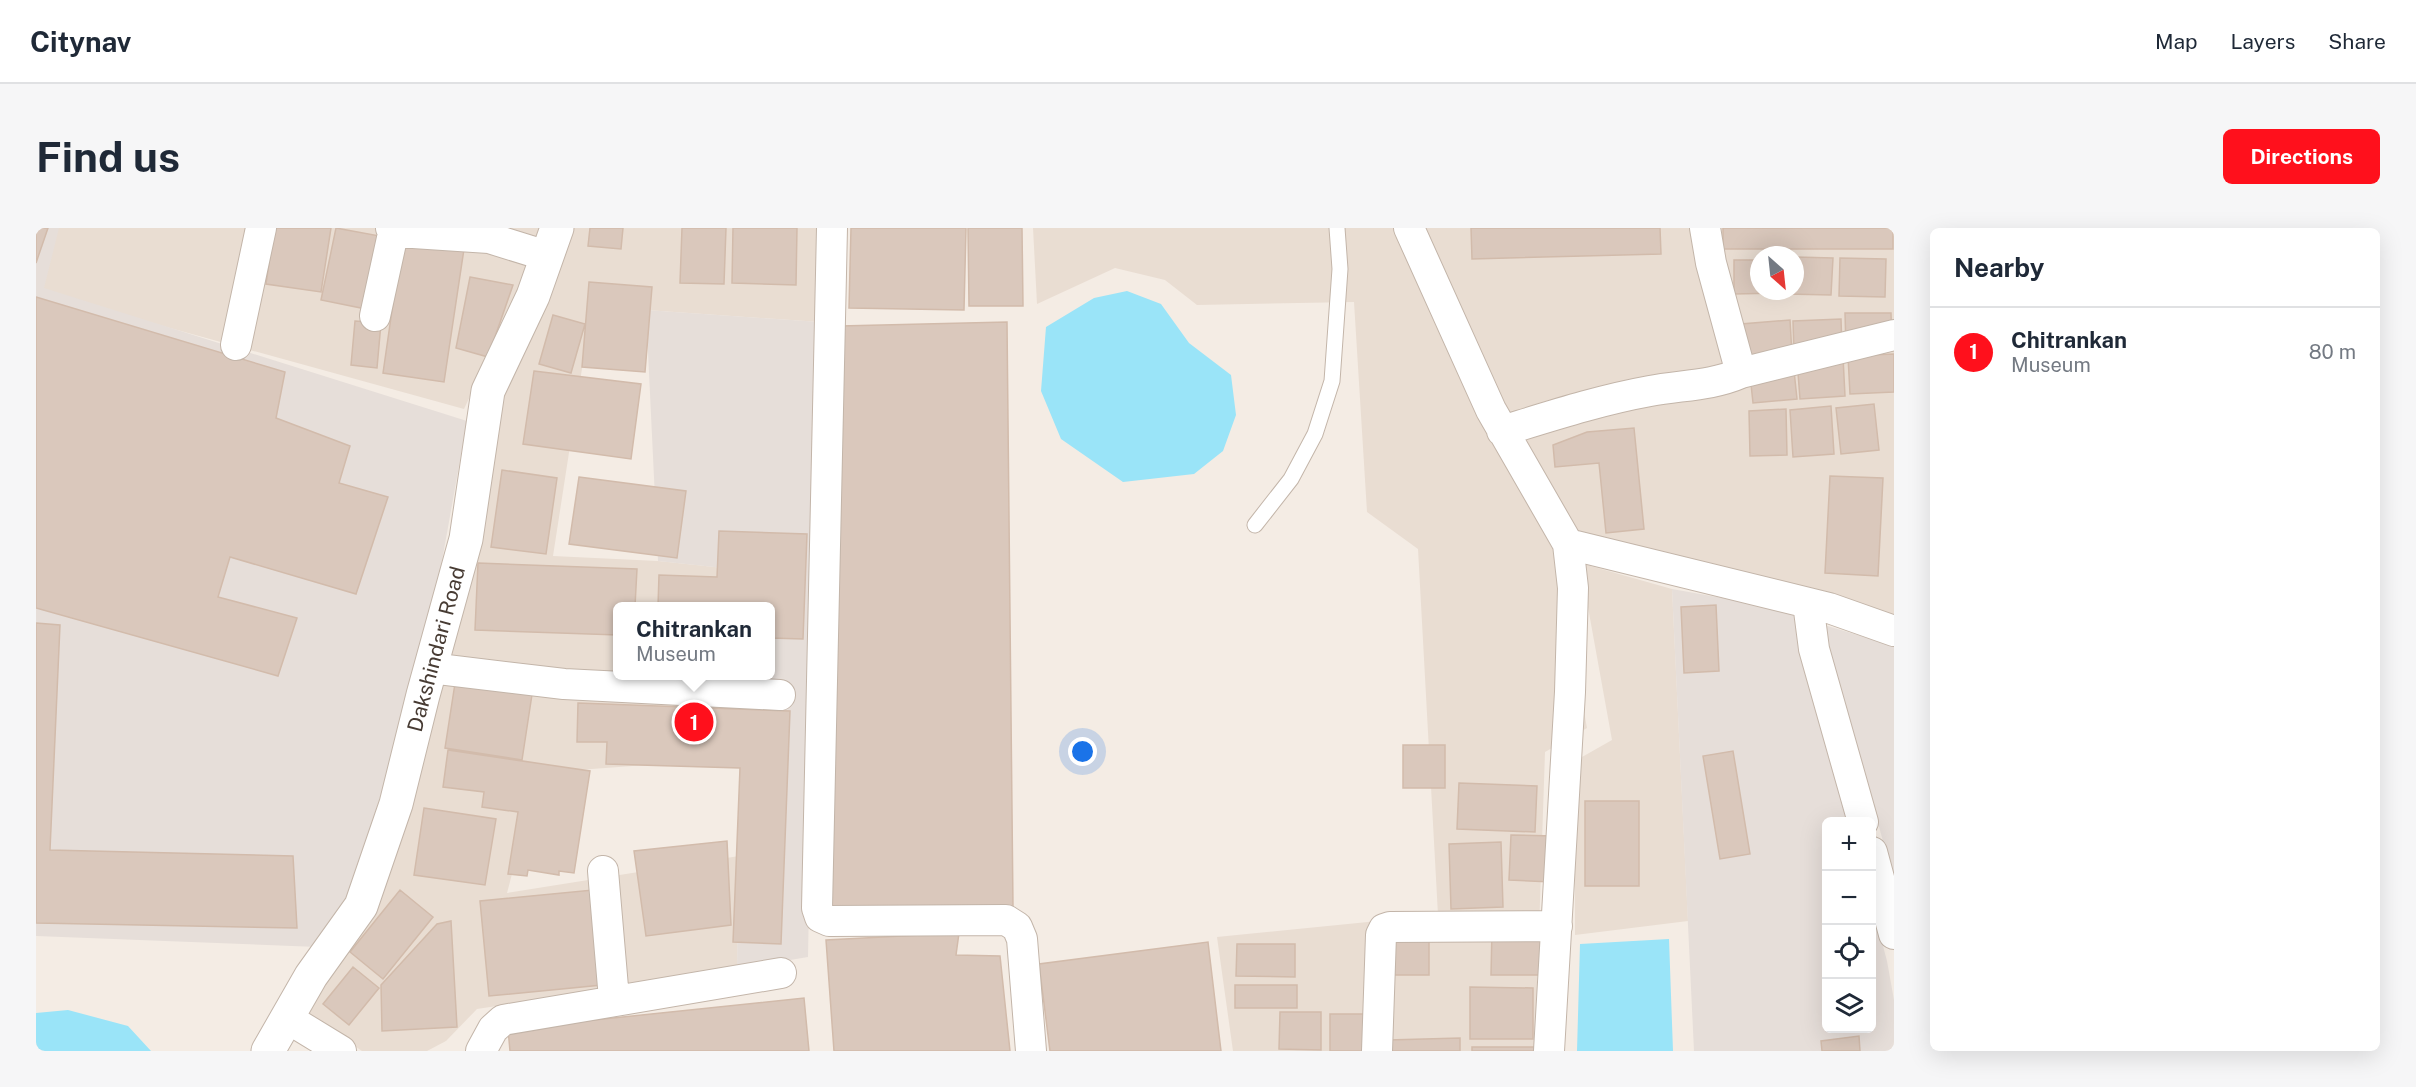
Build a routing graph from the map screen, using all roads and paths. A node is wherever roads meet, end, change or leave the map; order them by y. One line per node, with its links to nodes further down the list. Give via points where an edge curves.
1 (261, 228): 10 (street)
2 (393, 228): 7 (street, via 398,232); 8 (street)
3 (832, 228): 30 (street, via 817,908 820,917 829,921 1006,920 1017,927 1022,939)
4 (1337, 228): 13 (lane, via 1340,269 1332,381 1315,434 1291,479)
5 (1408, 228): 12 (street)
6 (1705, 228): 11 (street, via 1710,263)
7 (552, 242): 17 (street, Dakshindari Road, via 533,296 488,392 466,539)
8 (375, 316)
9 (1894, 335): 11 (street)
10 (236, 345)
11 (1741, 373): 12 (street, via 1707,384 1652,390 1578,407)
12 (1502, 431): 14 (street)
13 (1255, 525)
14 (1568, 544): 15 (street); 22 (street, via 1573,588)
15 (1808, 603): 16 (street); 19 (street, via 1814,649)
16 (1894, 631)
17 (430, 668): 18 (street, via 564,684); 26 (street, Dakshindari Road, via 396,804 361,906 311,976)
18 (780, 694)
19 (1862, 817)
20 (1876, 867): 23 (street)
21 (603, 871): 25 (street)
22 (1557, 926): 31 (street, via 1384,929); 32 (street)
23 (1894, 934)
24 (781, 973): 25 (street)
25 (614, 999): 29 (street, via 502,1020)
26 (287, 1018): 27 (street, Dakshindari Road); 28 (street)
27 (268, 1051)
28 (341, 1051)
29 (481, 1051)
30 (1031, 1051)
31 (1377, 1051)
32 (1550, 1051)

